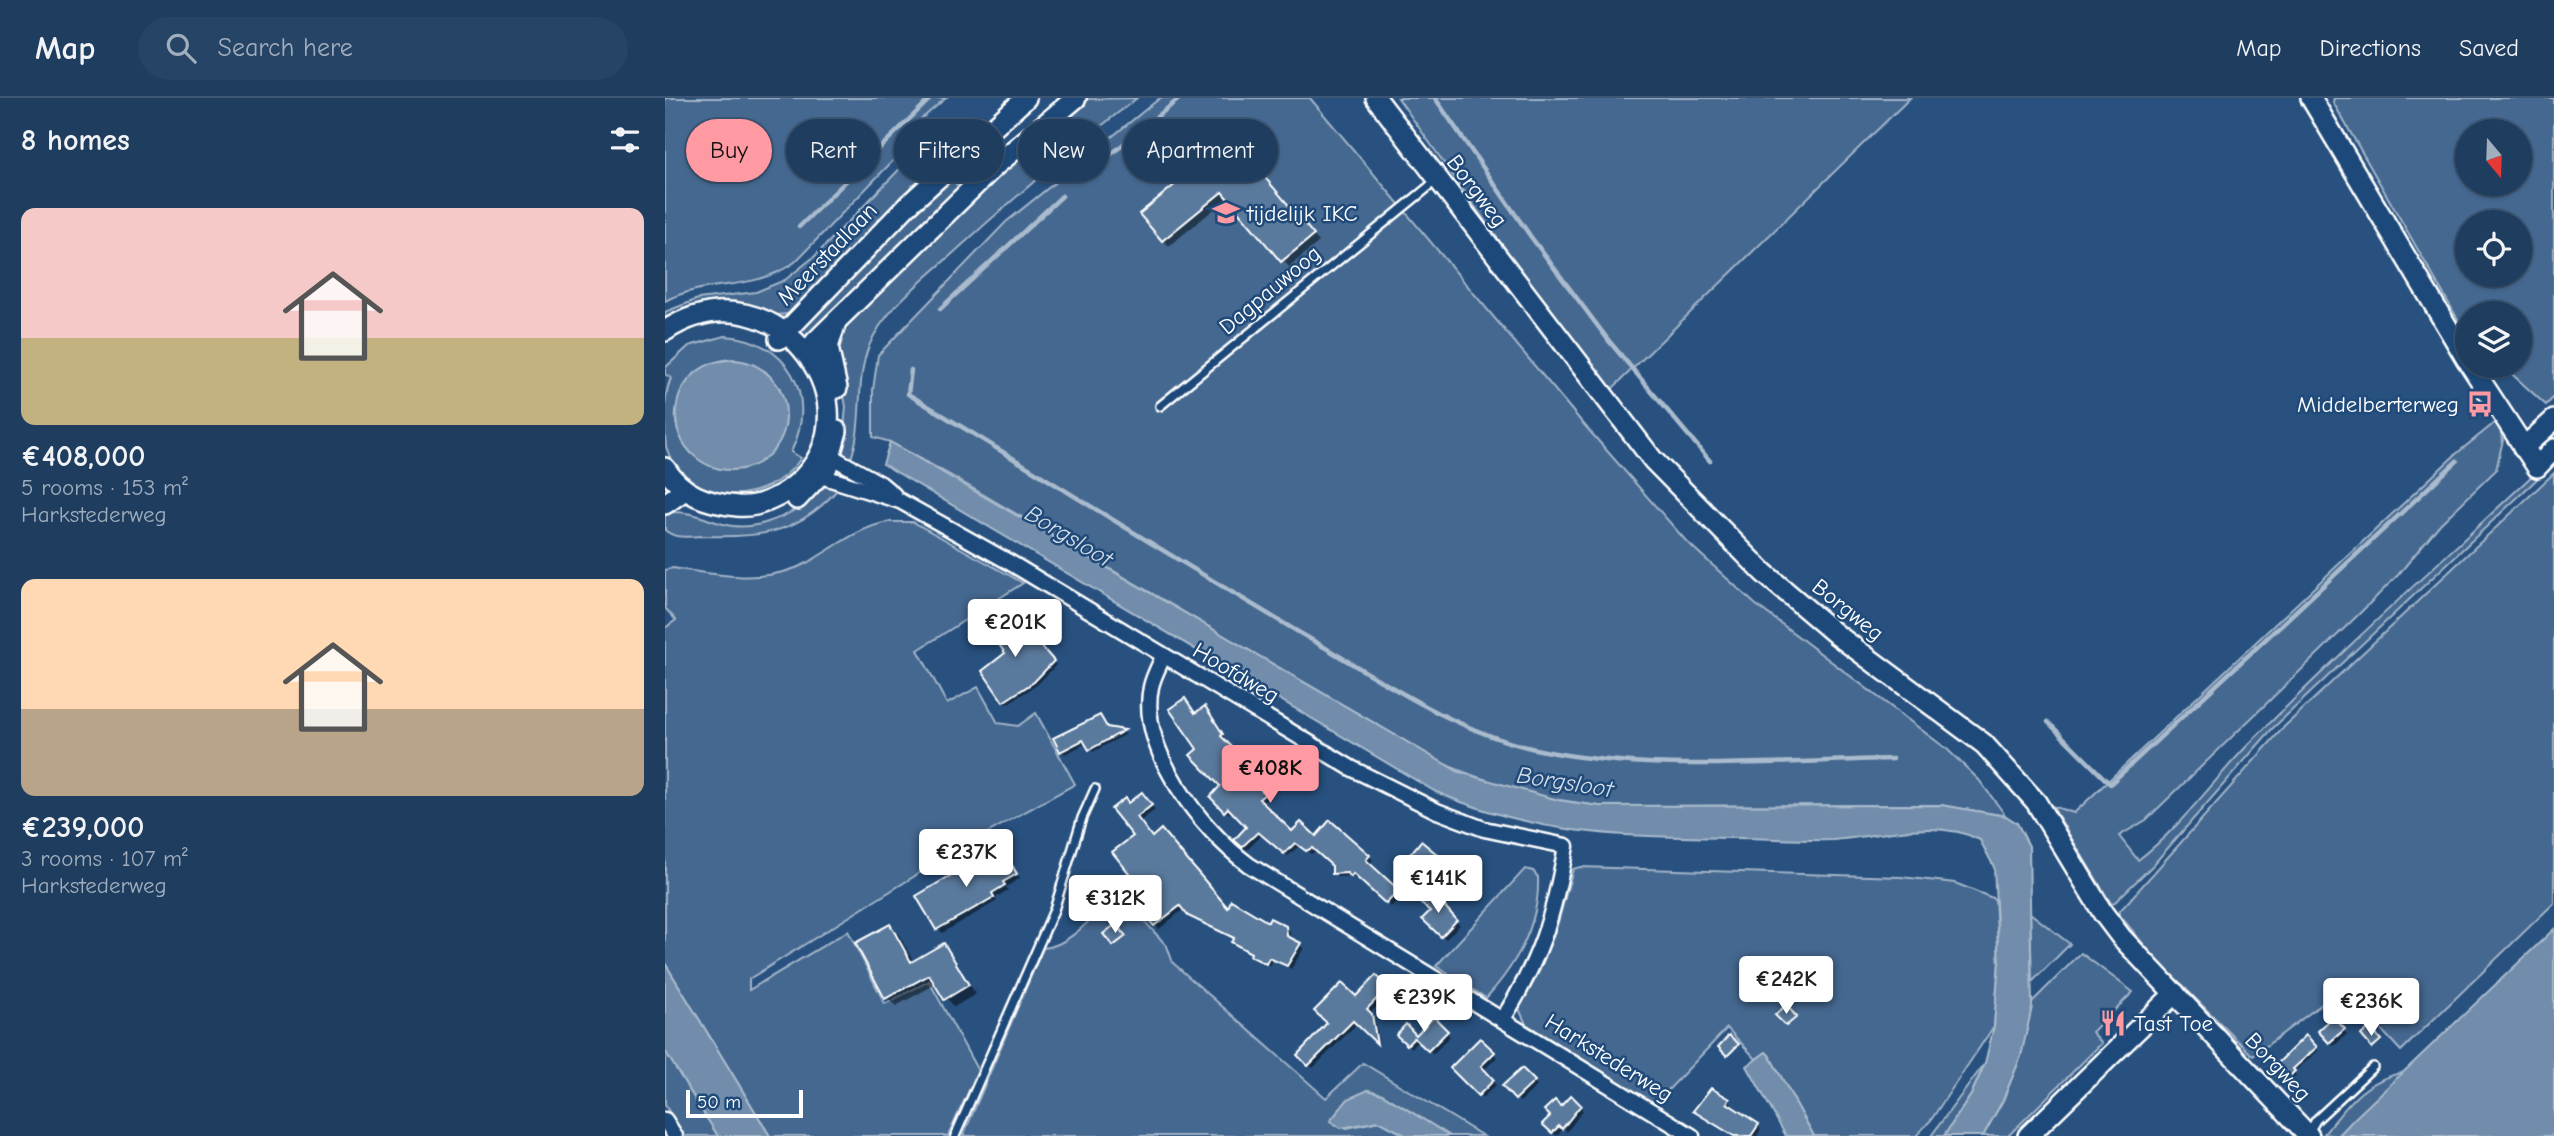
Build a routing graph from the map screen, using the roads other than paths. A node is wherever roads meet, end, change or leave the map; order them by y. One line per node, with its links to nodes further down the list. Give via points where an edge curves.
1 (1027, 98): 7 (main road, Meerstadlaan, via 908,205)
2 (1076, 98): 10 (main road, via 995,166 837,321)
3 (1376, 98): 5 (main road, Borgweg)
4 (2311, 98): 8 (main road)
5 (1438, 180): 12 (lane, Dagpauwoog); 23 (main road, Borgweg, via 1653,460 1764,573 1837,635 1984,744 2036,802 2109,921)
6 (665, 331): 7 (main road, via 694,316 731,312 766,319)
7 (782, 336): 9 (main road, via 737,323 714,323 693,329); 10 (main road); 16 (main road, via 810,385 815,416 811,442)
8 (2455, 340)
9 (665, 347)
10 (821, 363): 16 (main road, via 839,404)
11 (2479, 378): 14 (main road)
12 (1160, 406)
13 (2554, 419): 14 (main road)
14 (2523, 448): 15 (main road, via 2537,467)
15 (2554, 449)
16 (826, 454): 18 (main road); 19 (main road, via 796,484 764,503 743,507); 20 (street, Hoofdweg, via 881,484)
17 (665, 468): 19 (main road)
18 (821, 476): 19 (main road, via 791,504 752,518 711,516); 20 (street, Hoofdweg)
19 (672, 495)
20 (900, 501): 21 (street, Hoofdweg)
21 (1163, 657): 24 (street, Harkstederweg, via 1151,685 1152,723 1165,761 1209,831 1249,865); 24 (street, Hoofdweg, via 1351,768 1437,811 1484,829 1566,846 1549,927 1529,977)
22 (1095, 789): 29 (lane, via 1054,909)
23 (2175, 993): 27 (main road, Borgweg); 31 (main road)
24 (1503, 1019): 30 (street, Harkstederweg)
25 (2373, 1067): 27 (lane, via 2316,1120)
26 (665, 1120): 28 (street)
27 (2309, 1135)
28 (675, 1136)
29 (955, 1136)
30 (1692, 1136)
31 (2028, 1136)

